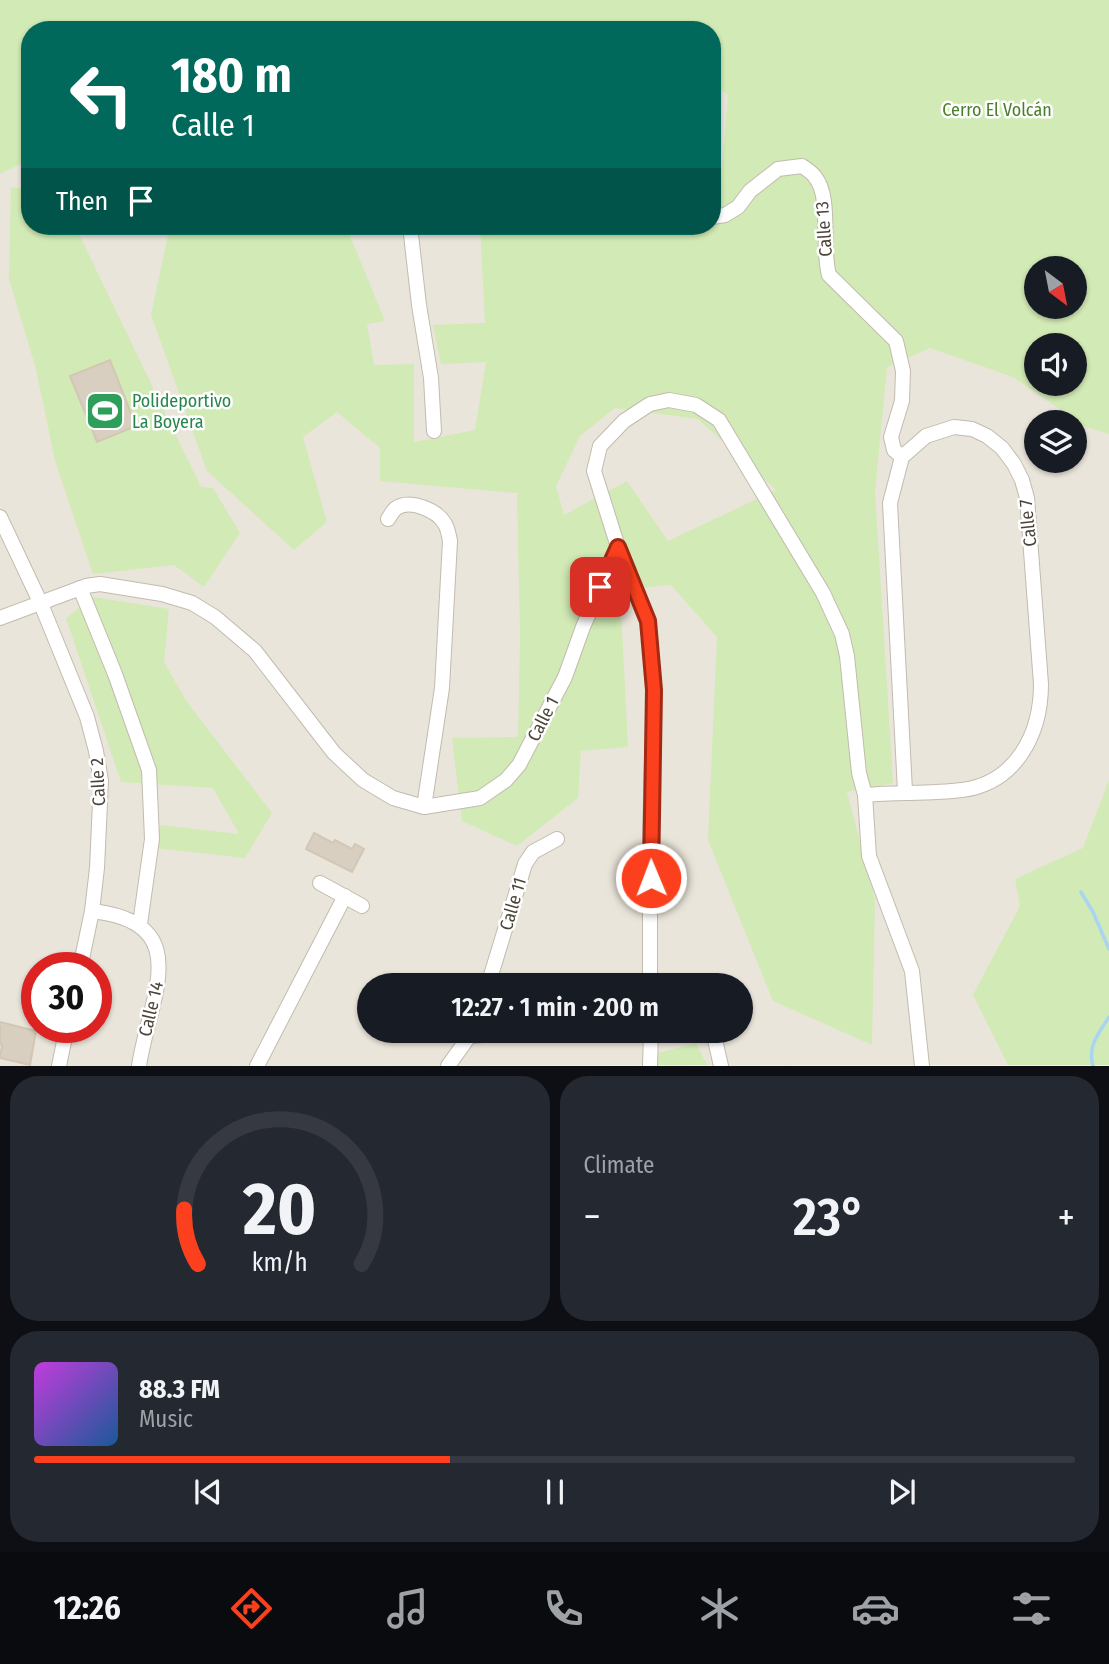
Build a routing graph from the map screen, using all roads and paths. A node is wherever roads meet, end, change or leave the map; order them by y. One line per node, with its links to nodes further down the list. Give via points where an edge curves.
1 (721, 216): 4 (street, Calle 13, via 738,207 778,169 802,166 816,178 825,204 829,275 896,341 903,371 902,401 891,437 894,450)
2 (411, 235): 3 (street, via 431,378)
3 (433, 430)
4 (902, 457): 11 (street, via 890,503); 11 (street, Calle 7, via 926,436 954,427 987,436 1014,464 1027,498 1041,693 1032,736 1008,770 964,789)
5 (0, 517): 9 (street, Calle 2)
6 (388, 519): 13 (street, via 395,509 409,504 424,508 446,524 450,541 442,688)
7 (618, 547): 12 (street, via 594,471 600,446 624,421 650,404 669,400 696,405 719,420 823,593 842,634); 13 (street, Calle 1, via 565,677 519,765 480,799); 22 (street, via 648,621 654,690)
8 (80, 588): 9 (street, Calle 1); 13 (street, Calle 1, via 100,584 162,594 192,603 215,617 255,651 334,753 363,780 393,798); 19 (street, via 149,770 152,839)
9 (41, 604): 10 (street, Calle 1); 18 (street, Calle 2, via 87,717 101,781)
10 (0, 618)
11 (905, 791): 12 (street, Calle 7)
12 (865, 795): 33 (street, via 869,856 912,971)
13 (424, 807)
14 (557, 839): 21 (street, Calle 11, via 533,852 525,864)
15 (320, 883): 16 (street)
16 (345, 896): 17 (street); 29 (street)
17 (362, 906)
18 (92, 911): 19 (street); 20 (street, Calle 2)
19 (140, 924): 28 (street, Calle 14, via 155,945 160,965)
20 (83, 952)
21 (492, 973)
22 (650, 973)
23 (64, 1043): 27 (street)
24 (465, 1043): 30 (street)
25 (651, 1043): 31 (street)
26 (717, 1043): 32 (street)
27 (59, 1066)
28 (139, 1066)
29 (257, 1066)
30 (448, 1066)
31 (650, 1066)
32 (722, 1066)
33 (922, 1066)

